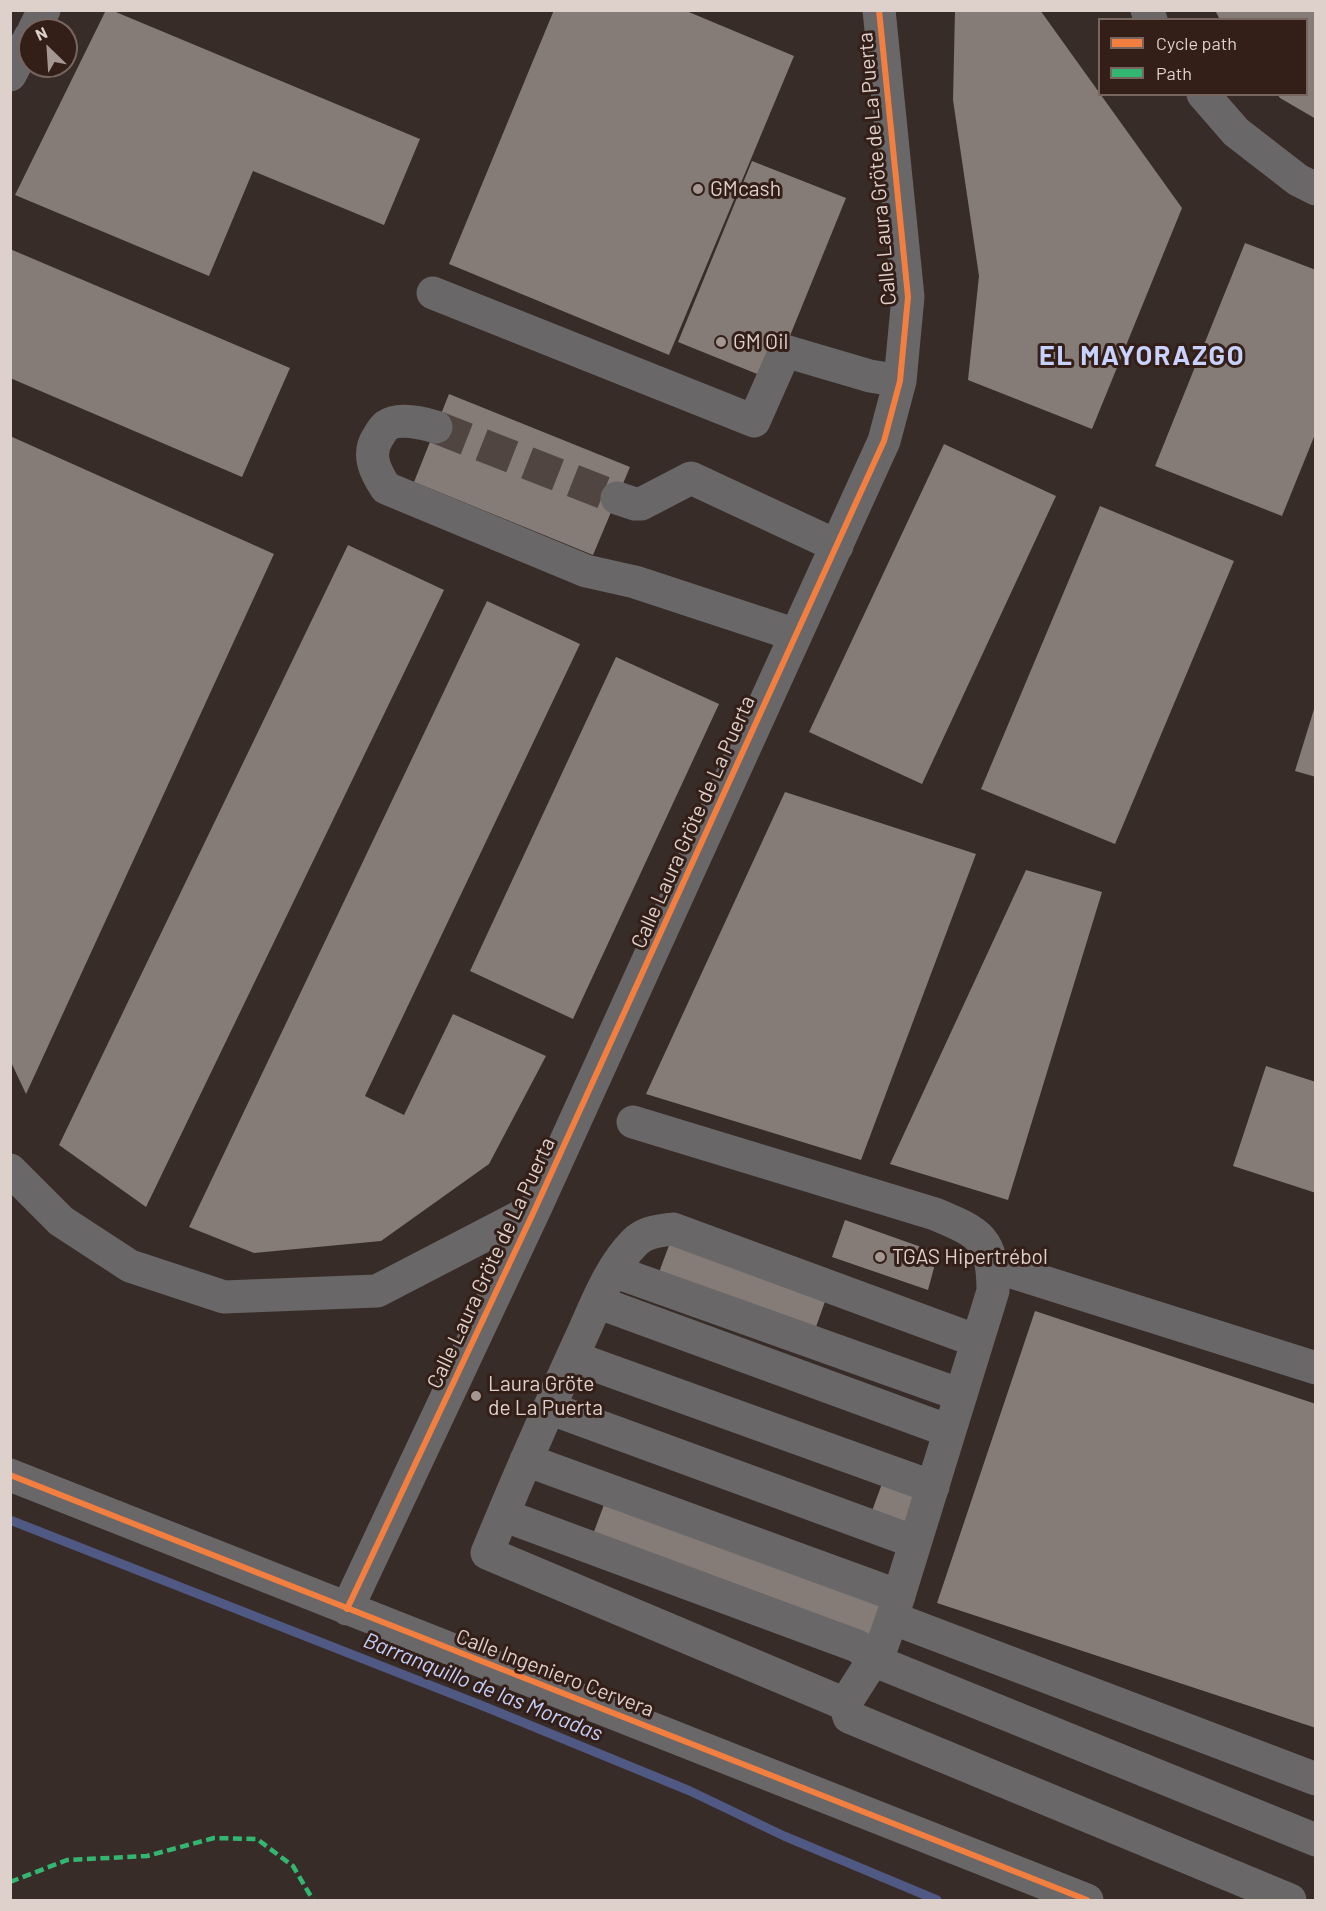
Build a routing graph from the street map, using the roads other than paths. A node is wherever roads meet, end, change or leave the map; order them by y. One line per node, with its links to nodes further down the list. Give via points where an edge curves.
1 (879, 10): 7 (street, Calle Laura Gröte de La Puerta, via 908,297)
2 (18, 60): 3 (street)
3 (10, 75)
4 (1205, 96): 5 (street, via 1236,132 1298,180)
5 (1316, 189)
6 (433, 293): 7 (street, via 754,421 785,351)
7 (900, 381): 10 (street, Calle Laura Gröte de La Puerta, via 884,441)
8 (436, 427): 11 (street, via 398,422 385,426 374,443 372,455 376,473 386,488 586,571 635,582)
9 (617, 498): 10 (street, via 641,504 691,478)
10 (837, 546): 11 (street, Calle Laura Gröte de La Puerta)
11 (796, 635): 14 (street, Calle Laura Gröte de La Puerta)
12 (633, 1122): 15 (street, via 935,1214 968,1228 985,1244)
13 (10, 1170): 14 (street, Calle Laura Gröte de La Puerta, via 61,1221 130,1266 224,1297 377,1291)
14 (535, 1209): 30 (street, Calle Laura Gröte de La Puerta)
15 (993, 1266): 18 (street, via 993,1291); 20 (street)
16 (613, 1271): 17 (street); 18 (street, via 643,1236 673,1229); 21 (street)
17 (597, 1302): 19 (street); 23 (street)
18 (977, 1341): 21 (street)
19 (572, 1357): 22 (street); 26 (street)
20 (1316, 1368)
21 (961, 1395): 23 (street)
22 (549, 1408): 24 (street); 28 (street)
23 (949, 1431): 26 (street)
24 (526, 1460): 27 (street); 29 (street)
25 (10, 1475): 30 (street, Calle Ingeniero Cervera)
26 (933, 1487): 28 (street)
27 (503, 1515): 31 (street, via 857,1646); 32 (street, via 487,1553)
28 (915, 1542): 29 (street)
29 (895, 1607): 31 (street, via 882,1646); 33 (street)
30 (347, 1609): 35 (street, Calle Ingeniero Cervera)
31 (873, 1659): 32 (street); 34 (street)
32 (845, 1704): 36 (street, via 849,1717)
33 (1316, 1779)
34 (1316, 1840)
35 (1088, 1900)
36 (1290, 1900)

